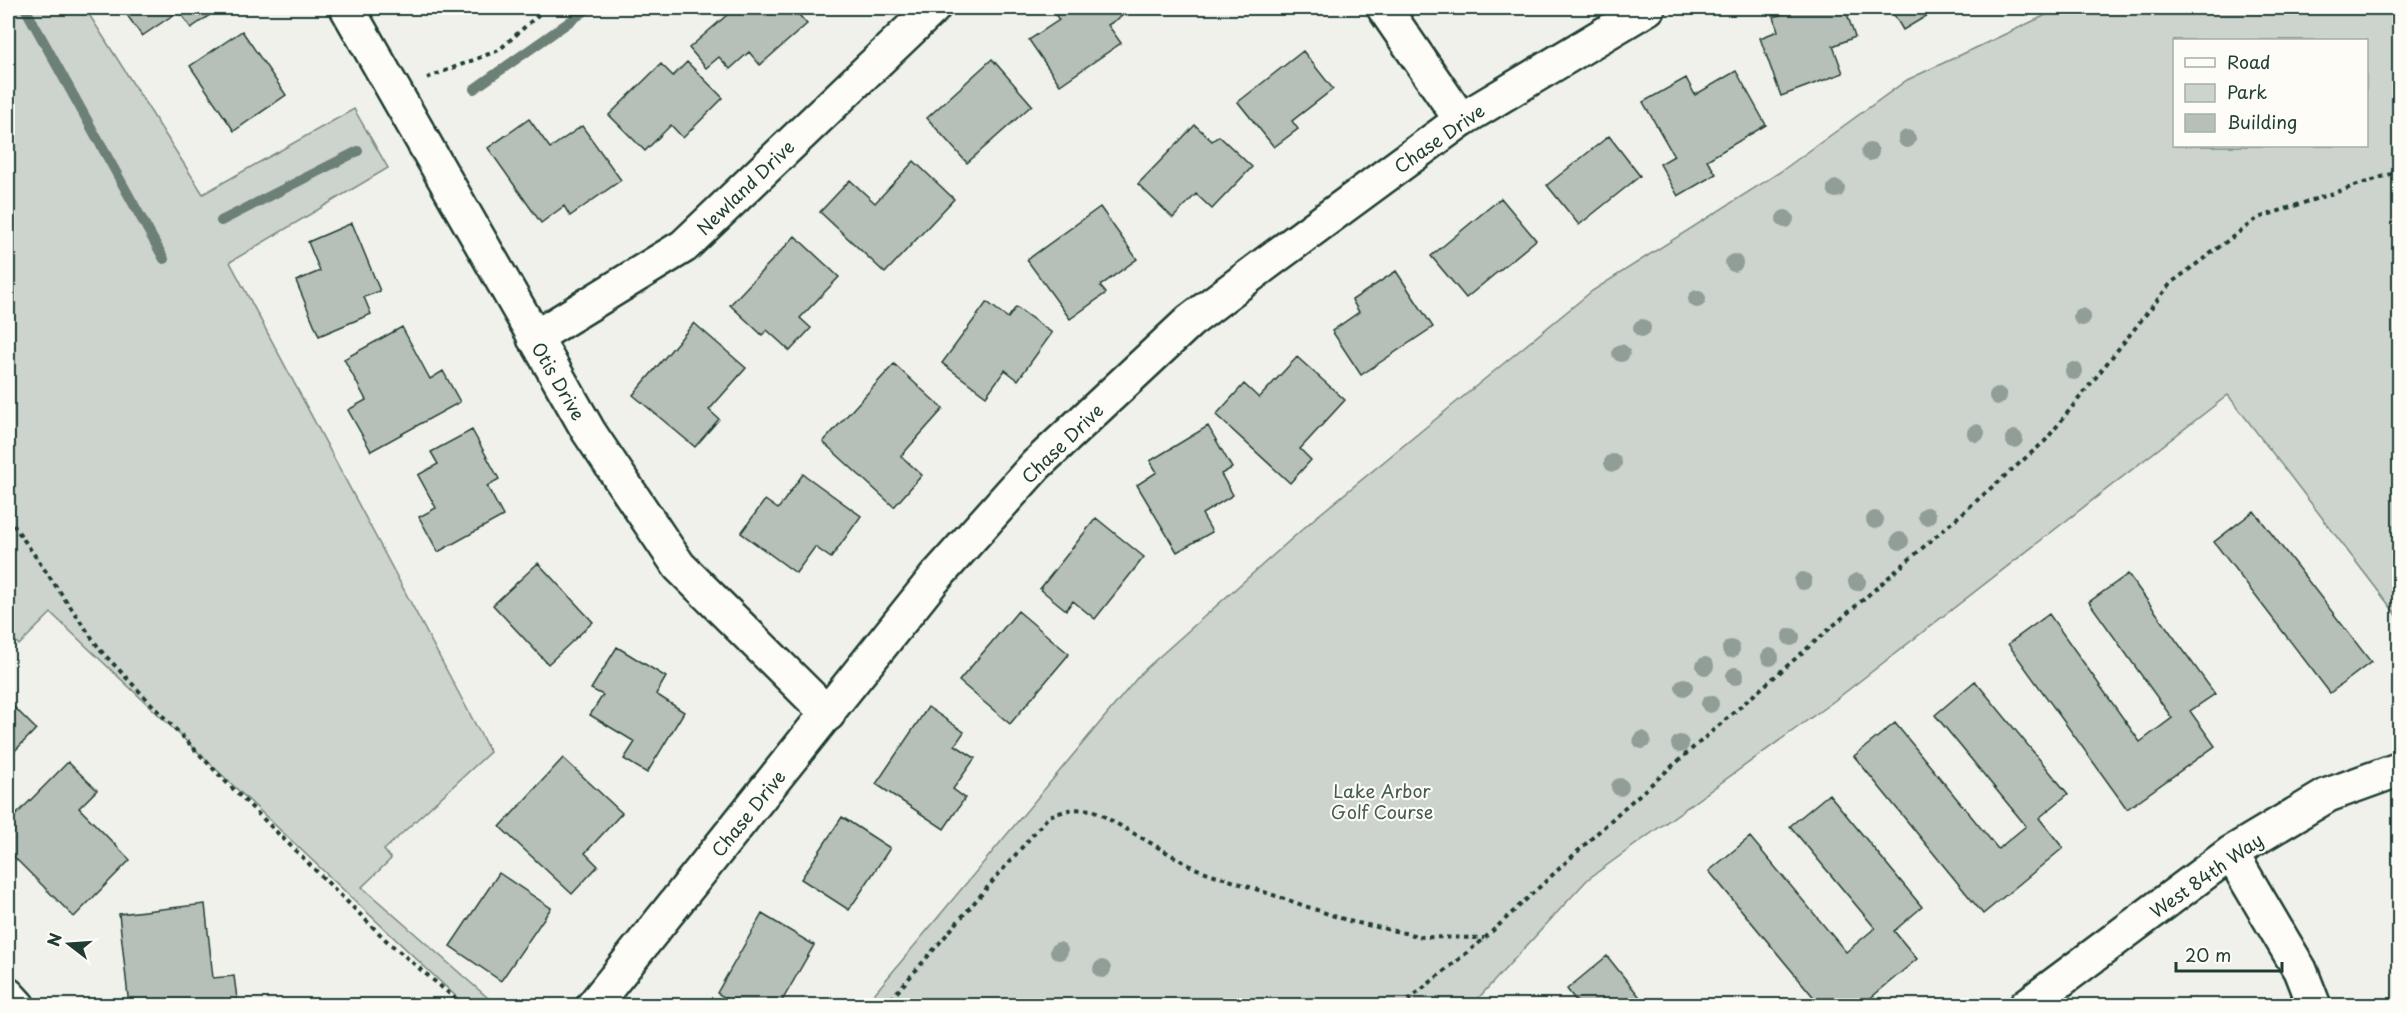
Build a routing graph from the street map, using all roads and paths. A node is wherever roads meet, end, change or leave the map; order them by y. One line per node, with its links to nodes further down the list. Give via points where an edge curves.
1 (346, 8): 6 (street, Otis Drive)
2 (546, 8): 6 (path, via 499,50)
3 (933, 8): 9 (street, Newland Drive, via 684,246)
4 (1384, 8): 7 (street)
5 (1648, 8): 7 (street, Chase Drive)
6 (395, 91): 9 (street, Otis Drive)
7 (1461, 120): 11 (street, Chase Drive, via 1191,321 1119,387 1036,465 934,579)
8 (2400, 171): 14 (path, via 2258,218 2171,283 2045,441 1632,801)
9 (534, 338): 11 (street, Otis Drive, via 589,432 679,566)
10 (8, 517): 17 (path, via 101,651 223,779 388,942)
11 (828, 714): 18 (street, Chase Drive)
12 (2400, 769): 13 (street, West 84th Way, via 2328,795)
13 (2231, 853): 21 (street, West 84th Way); 22 (street, via 2300,970)
14 (1485, 938): 19 (path, via 1423,937 1349,921 1194,868 1093,810 1072,809 1048,816); 20 (path)
15 (8, 994): 16 (street)
16 (18, 1005)
17 (464, 1005)
18 (593, 1005)
19 (885, 1005)
20 (1401, 1005)
21 (2026, 1005)
22 (2314, 1005)

